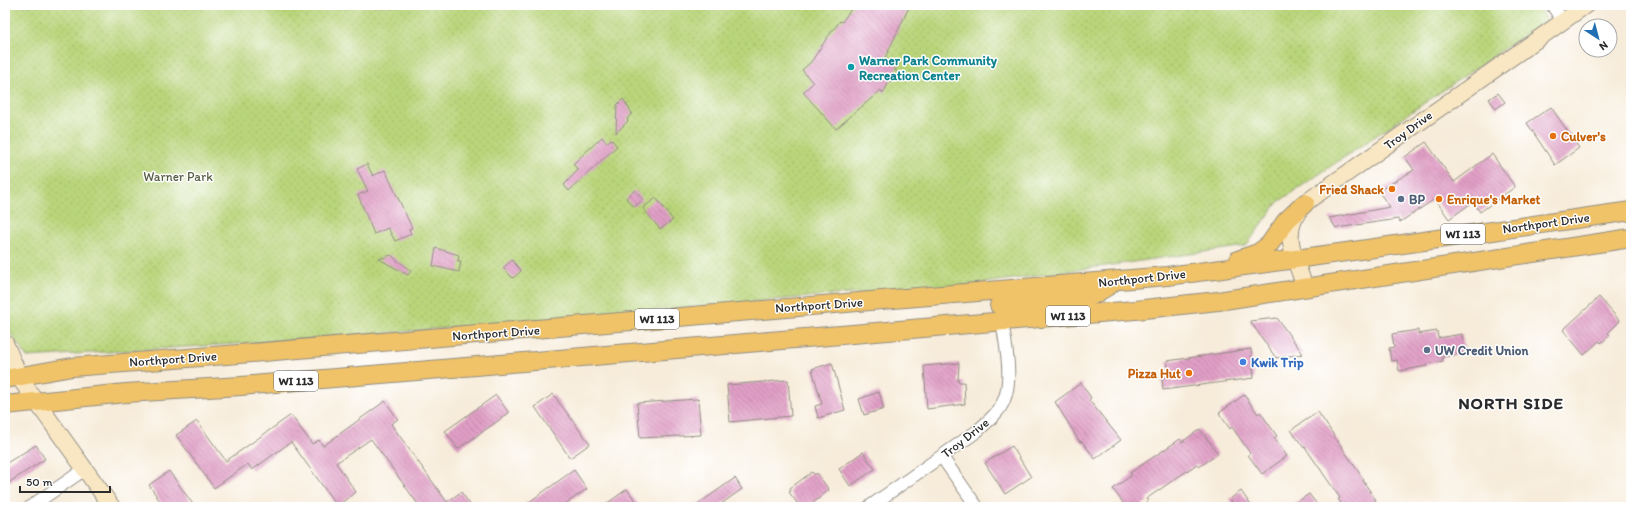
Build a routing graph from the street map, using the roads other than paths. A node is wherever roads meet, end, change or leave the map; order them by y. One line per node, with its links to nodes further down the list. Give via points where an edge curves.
1 (1552, 5): 3 (street)
2 (1586, 5): 3 (street, Troy Drive)
3 (1563, 21): 4 (street, Troy Drive)
4 (1306, 203): 8 (street, Troy Drive, via 1296,213 1291,224); 9 (main road, via 1286,221 1269,245 1258,253 1242,260)
5 (1631, 211): 7 (main road, via 1625,222 1620,225 1544,237); 8 (main road, Northport Drive / WI 113)
6 (1631, 238): 7 (main road, Northport Drive / WI 113)
7 (1488, 259): 10 (main road, Northport Drive / WI 113)
8 (1295, 260): 9 (main road, Northport Drive / WI 113); 10 (street, Troy Drive)
9 (1167, 276): 11 (main road, Northport Drive / WI 113, via 1115,281 1093,295 1082,298)
10 (1305, 288): 11 (main road, Northport Drive / WI 113, via 1135,310)
11 (999, 306): 14 (main road, Northport Drive / WI 113, via 125,362 72,367); 15 (main road, Northport Drive / WI 113, via 241,386 126,393); 17 (street, Troy Drive, via 1008,374 1004,400 990,420)
12 (5, 343): 14 (street)
13 (5, 358): 14 (street)
14 (12, 378): 15 (street)
15 (38, 402): 16 (main road, Northport Drive / WI 113); 18 (street)
16 (5, 405)
17 (942, 457): 21 (street, Troy Drive); 22 (street)
18 (85, 469): 19 (street); 20 (street)
19 (30, 507)
20 (112, 507)
21 (869, 507)
22 (977, 507)

